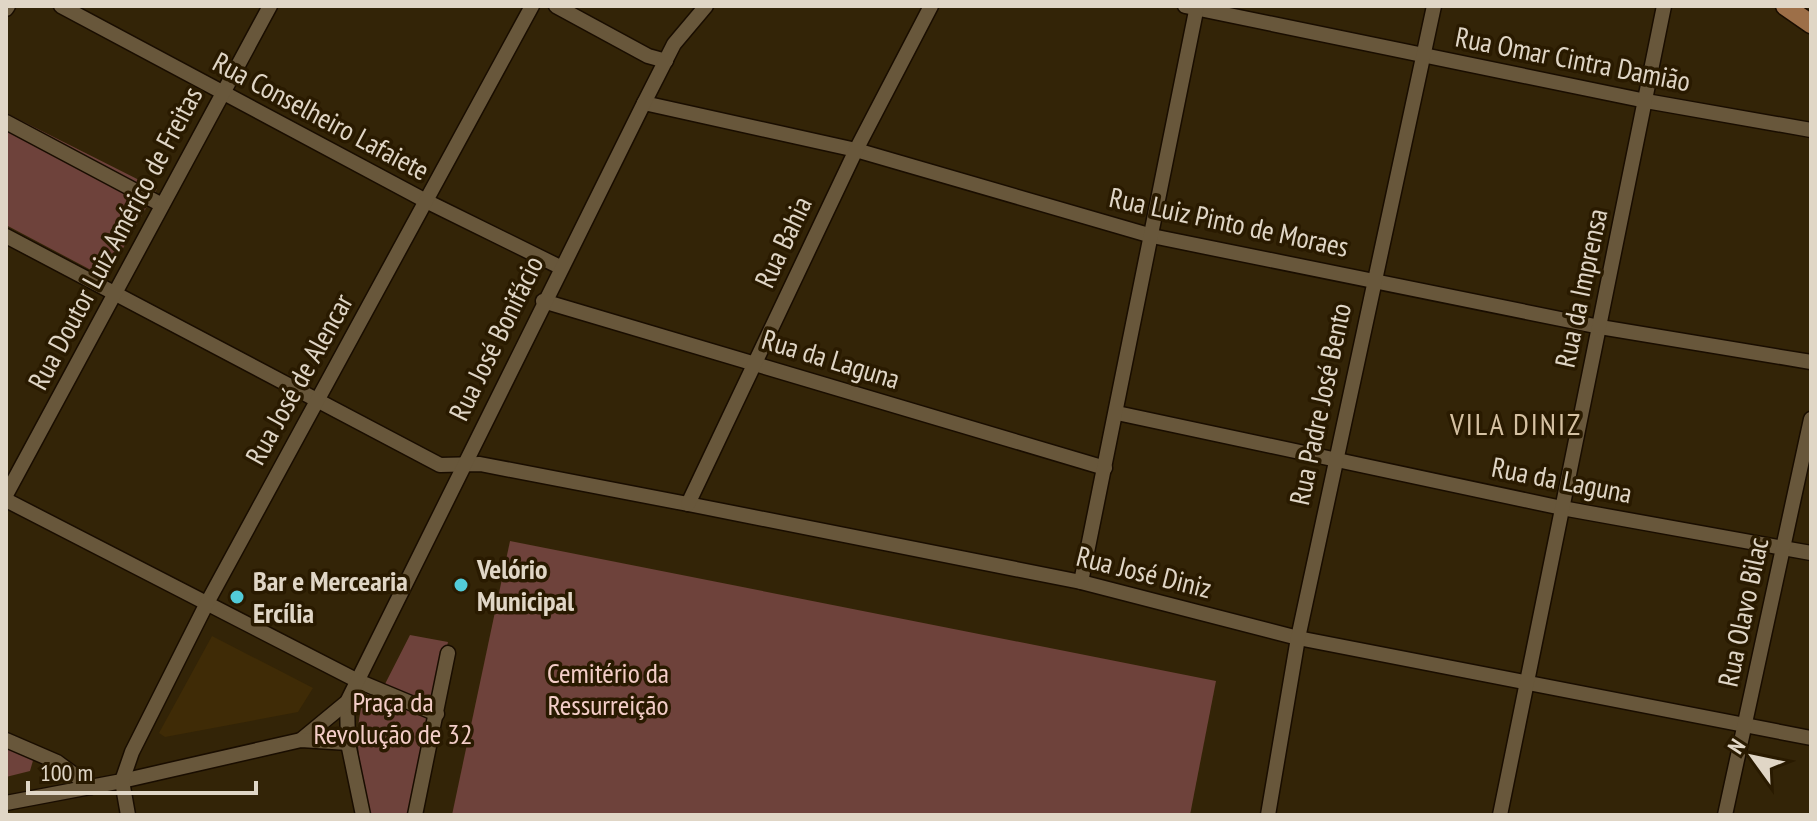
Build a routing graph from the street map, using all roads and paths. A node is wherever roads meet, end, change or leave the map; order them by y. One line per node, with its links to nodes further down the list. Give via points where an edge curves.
1 (61, 6): 14 (street, Rua Conselheiro Lafaiete)
2 (270, 6): 14 (street, Rua Doutor Luiz Américo de Freitas)
3 (532, 6): 20 (street, Rua José de Alencar)
4 (557, 6): 13 (street)
5 (706, 6): 13 (street, Rua José Bonifácio)
6 (931, 6): 19 (street, Rua Bahia)
7 (1434, 6): 12 (street, Rua Padre José Bento)
8 (1664, 6): 15 (street, Rua da Imprensa)
9 (1785, 6): 11 (main road)
10 (1193, 7): 12 (street, Rua Omar Cintra Damião); 23 (street)
11 (1811, 24)
12 (1425, 56): 15 (street, Rua Omar Cintra Damião); 25 (street, Rua Padre José Bento)
13 (666, 61): 16 (street, Rua José Bonifácio)
14 (222, 93): 20 (street, Rua Conselheiro Lafaiete); 21 (street, Rua Doutor Luiz Américo de Freitas)
15 (1646, 101): 18 (street, Rua Omar Cintra Damião); 28 (street, Rua da Imprensa)
16 (644, 103): 19 (street, Rua Luiz Pinto de Moraes); 24 (street, Rua José Bonifácio)
17 (6, 122): 21 (street)
18 (1811, 130)
19 (856, 150): 23 (street, Rua Luiz Pinto de Moraes); 30 (street, Rua Bahia)
20 (426, 201): 24 (street, Rua Conselheiro Lafaiete); 31 (street, Rua José de Alencar)
21 (162, 205): 26 (street, Rua Doutor Luiz Américo de Freitas)
22 (6, 236): 26 (street, Rua José Diniz)
23 (1152, 236): 25 (street, Rua Luiz Pinto de Moraes); 32 (street)
24 (560, 267): 27 (street, Rua José Bonifácio)
25 (1374, 280): 28 (street, Rua Luiz Pinto de Moraes); 34 (street, Rua Padre José Bento)
26 (114, 294): 31 (street, Rua José Diniz); 37 (street, Rua Doutor Luiz Américo de Freitas)
27 (543, 301): 30 (street, Rua da Laguna); 35 (street, Rua José Bonifácio)
28 (1600, 327): 29 (street, Rua Luiz Pinto de Moraes); 39 (street, Rua da Imprensa)
29 (1811, 362)
30 (755, 363): 36 (street, Rua da Laguna); 38 (street, Rua Bahia)
31 (316, 400): 35 (street, Rua José Diniz, via 440,465); 43 (street, Rua José de Alencar)
32 (1117, 413): 34 (street, Rua da Laguna); 36 (street)
33 (1811, 419): 40 (street, Rua Olavo Bilac)
34 (1334, 460): 39 (street, Rua da Laguna); 44 (street, Rua Padre José Bento)
35 (462, 464): 38 (street, Rua José Diniz); 47 (street, Rua José Bonifácio)
36 (1105, 468): 42 (street)
37 (6, 497): 43 (street)
38 (688, 504): 42 (street, Rua José Diniz)
39 (1562, 508): 40 (street, Rua da Laguna); 46 (street, Rua da Imprensa)
40 (1783, 548): 41 (street, Rua da Laguna); 50 (street, Rua Olavo Bilac)
41 (1811, 553)
42 (1081, 582): 44 (street, Rua José Diniz)
43 (207, 603): 47 (street); 55 (street, Rua José de Alencar)
44 (1298, 638): 46 (street, Rua José Diniz); 61 (street, Rua Padre José Bento)
45 (448, 653): 49 (street)
46 (1526, 680): 50 (street, Rua José Diniz); 62 (street, Rua da Imprensa)
47 (358, 681): 48 (street, Rua José Bonifácio); 49 (street)
48 (347, 702): 53 (street); 54 (street)
49 (437, 714): 60 (street)
50 (1745, 727): 51 (street, Rua José Diniz); 63 (street, Rua Olavo Bilac)
51 (1811, 738)
52 (6, 740): 56 (street, via 57,762)
53 (301, 740): 54 (street); 55 (street)
54 (348, 743): 59 (street)
55 (122, 781): 56 (street); 58 (street)
56 (91, 787): 57 (street)
57 (6, 803)
58 (128, 815)
59 (363, 815)
60 (415, 815)
61 (1268, 815)
62 (1500, 815)
63 (1725, 815)

